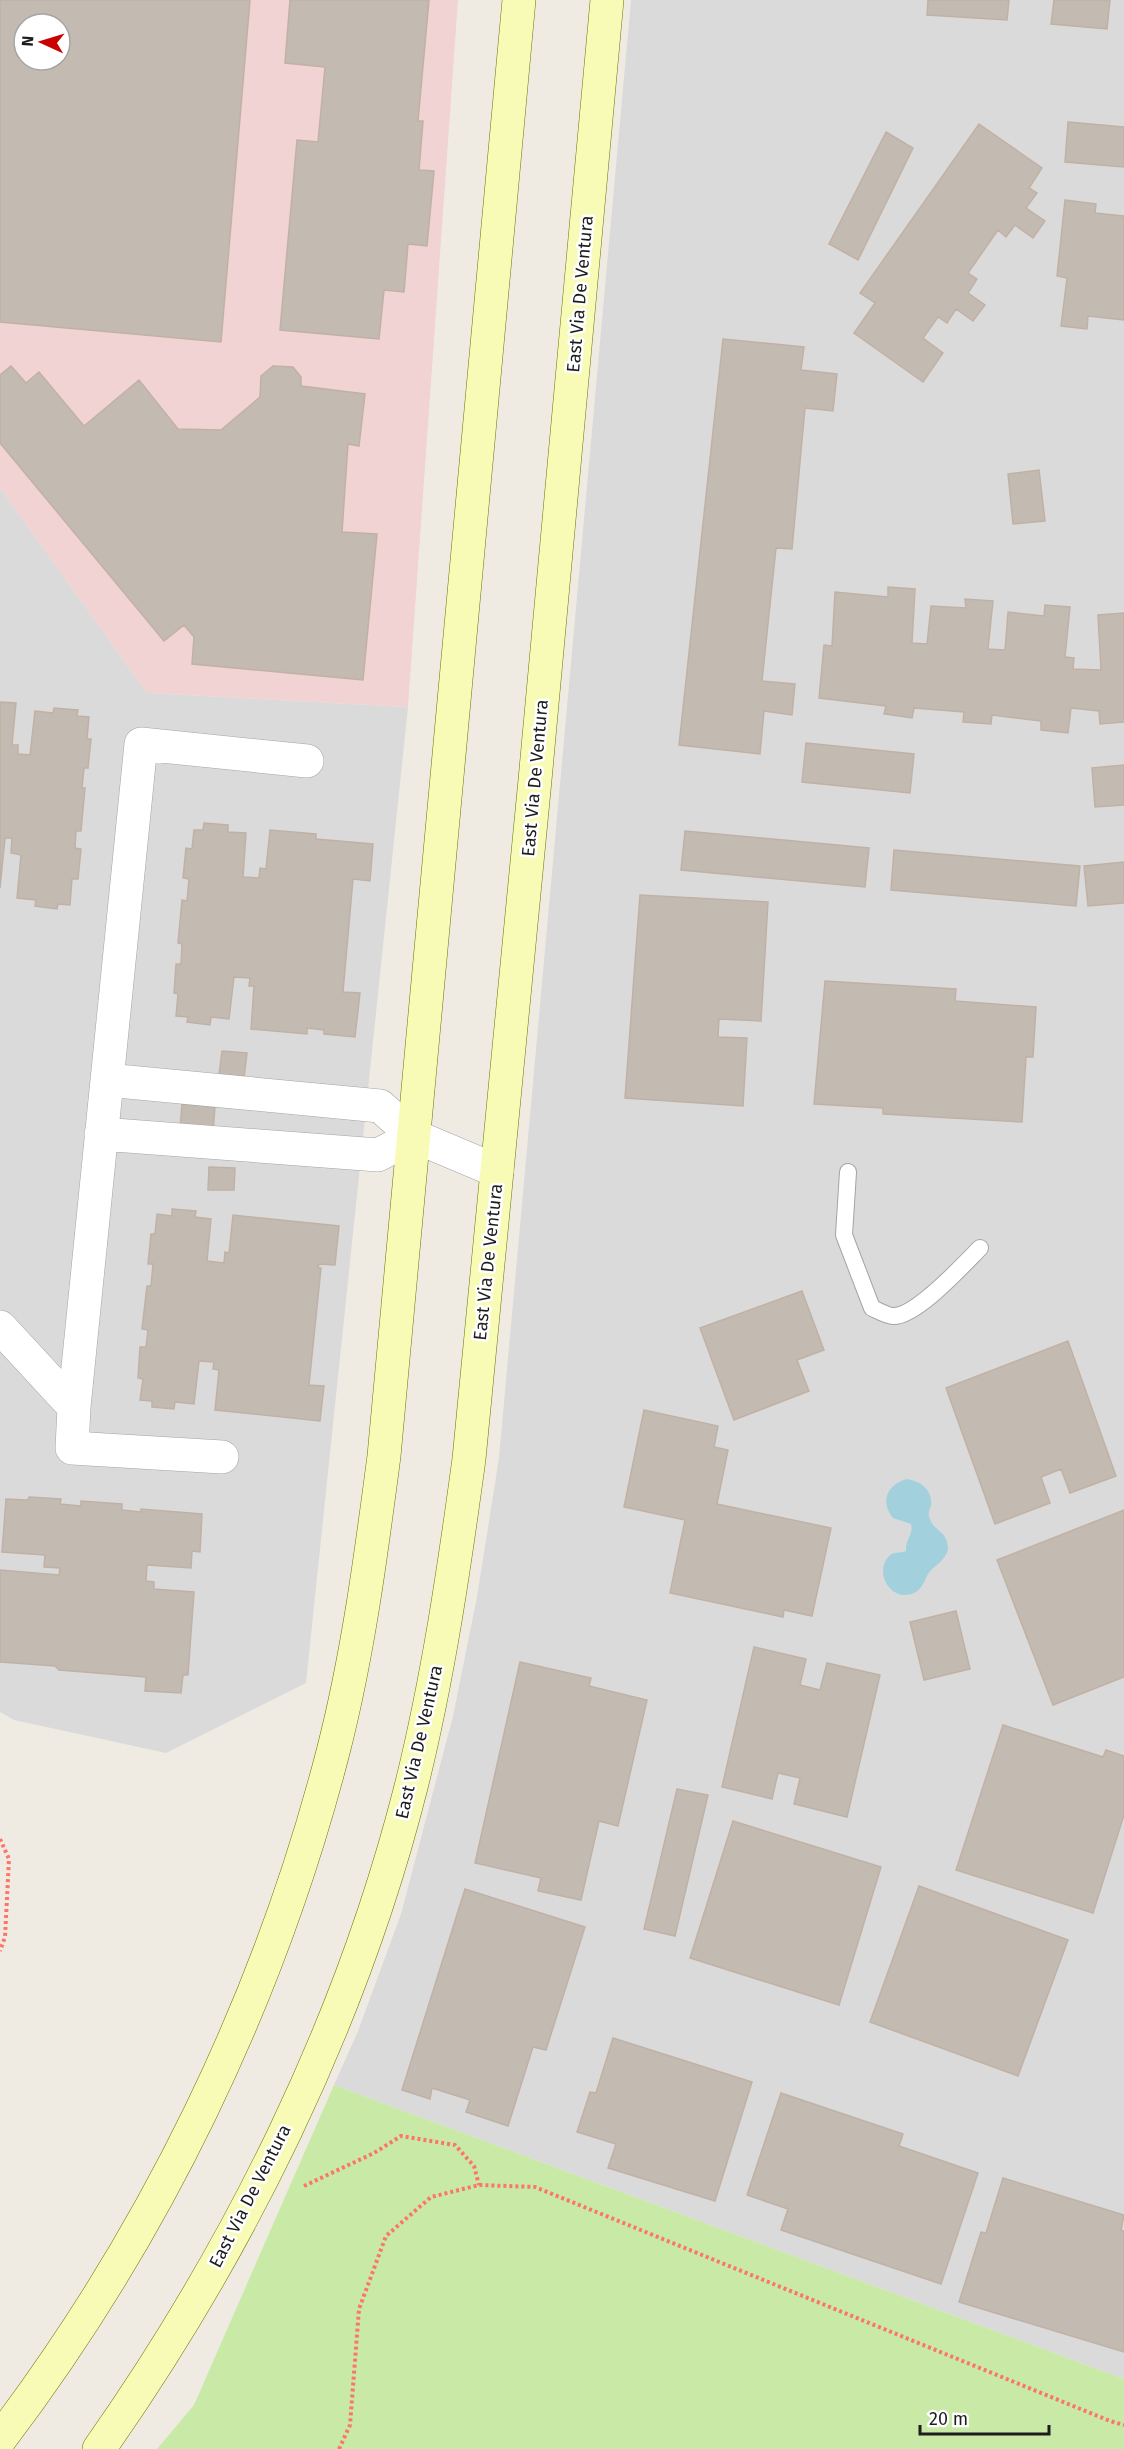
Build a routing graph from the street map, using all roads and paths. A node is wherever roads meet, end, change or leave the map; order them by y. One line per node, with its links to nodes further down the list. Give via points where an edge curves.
1 (519, 0): 6 (main road)
2 (607, 0): 7 (main road, East Via De Ventura)
3 (307, 761): 4 (street, via 141,744)
4 (107, 1080): 5 (street); 6 (street, via 380,1106)
5 (101, 1134): 6 (street, via 378,1155); 11 (street)
6 (414, 1136): 7 (street); 18 (main road, via 384,1456 370,1562 333,1752 301,1860 241,2025 194,2125 90,2312)
7 (497, 1171): 19 (main road, East Via De Ventura, via 469,1459 454,1570 411,1788 388,1864 359,1955 321,2052 252,2199 187,2314)
8 (848, 1172): 9 (lane, via 844,1235 872,1308 893,1317 913,1310)
9 (980, 1248)
10 (0, 1327): 11 (street)
11 (74, 1407): 12 (street, via 72,1448)
12 (222, 1458)
13 (0, 1839): 14 (path, via 9,1858 5,1937)
14 (0, 1951)
15 (479, 2185): 16 (path, via 474,2166 455,2145 401,2136); 17 (path, via 535,2187); 20 (path, via 431,2198 386,2236 359,2308 350,2425)
16 (304, 2186)
17 (1124, 2425)
18 (0, 2439)
19 (99, 2449)
20 (339, 2449)

